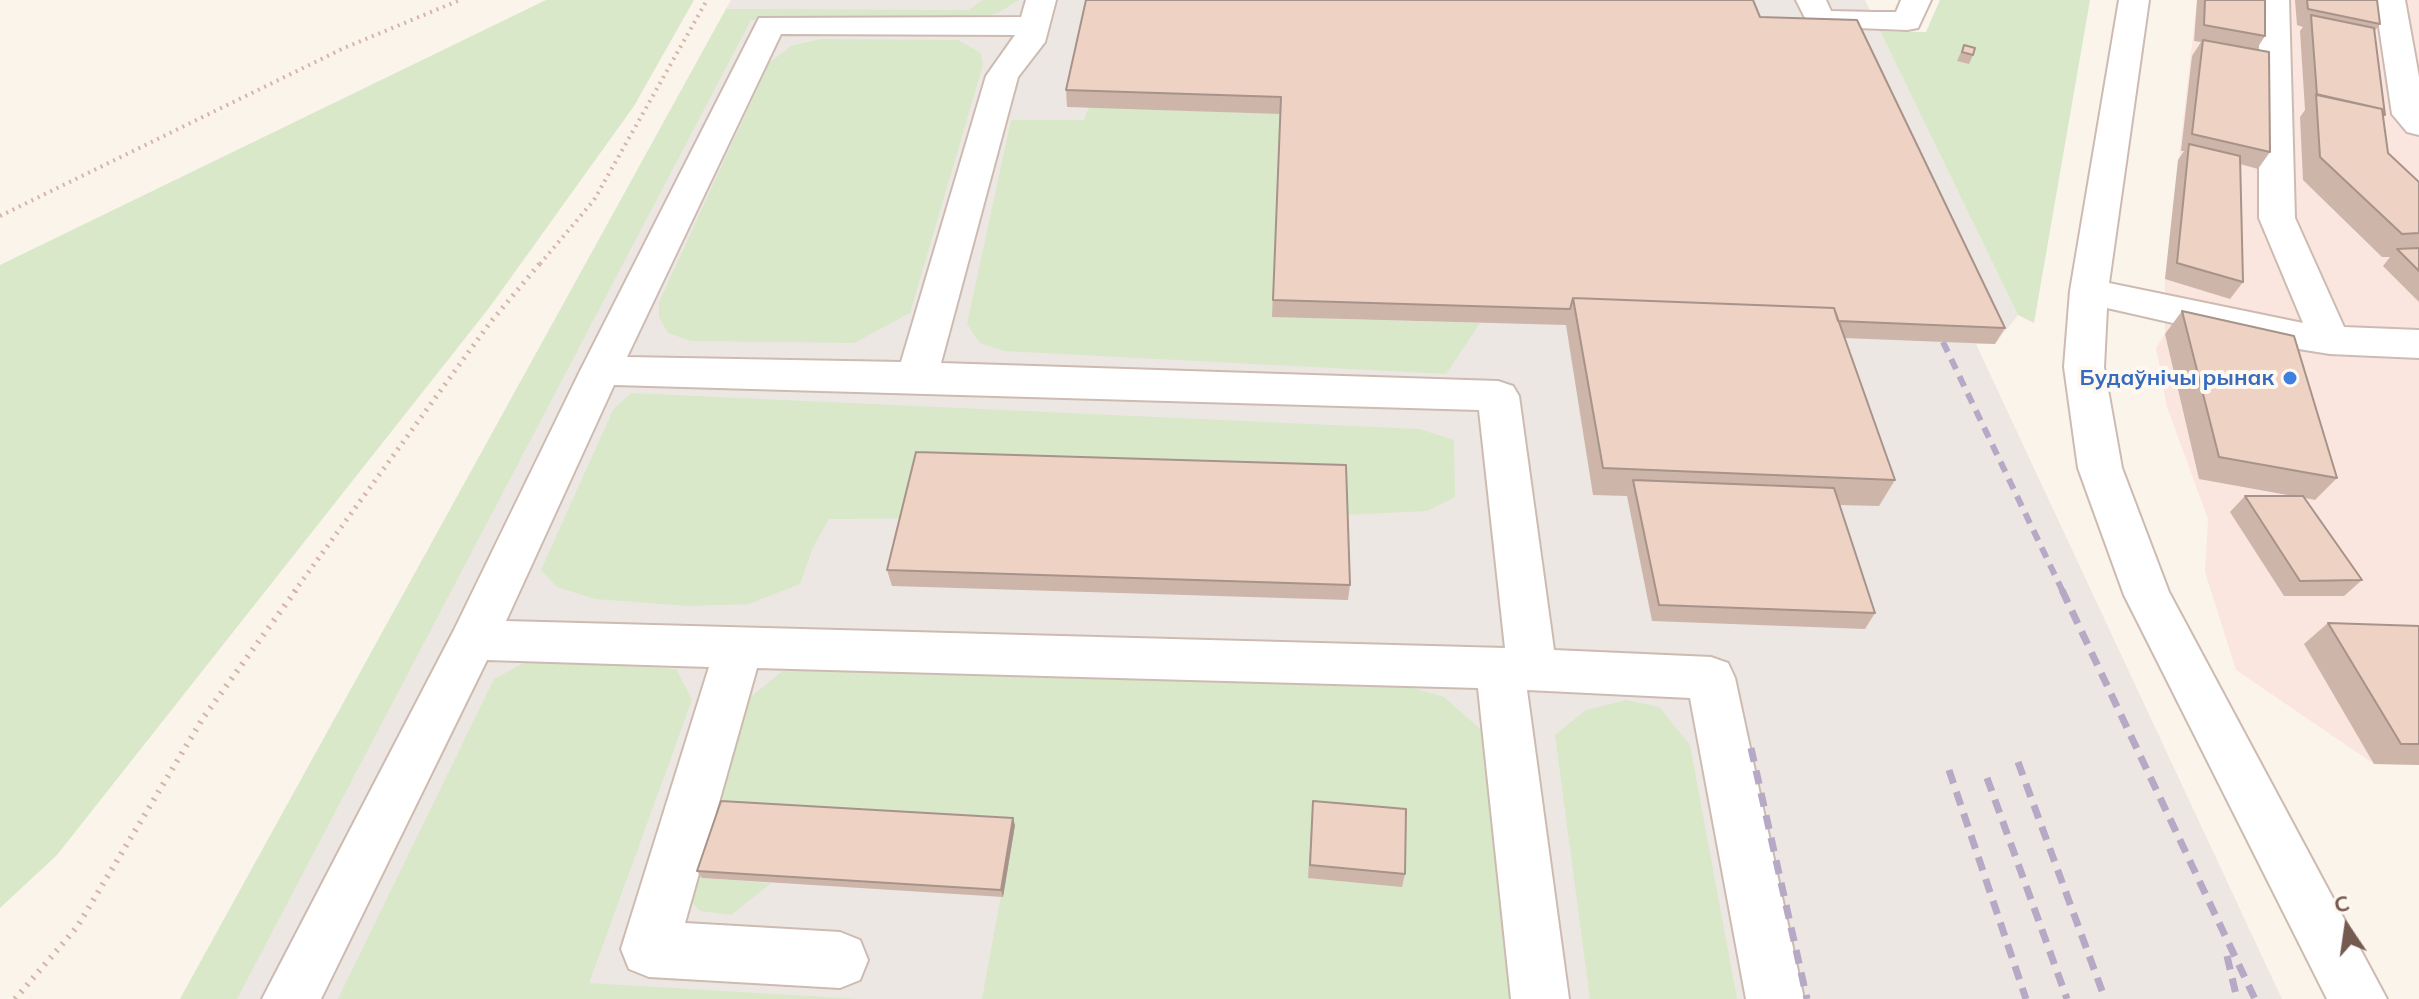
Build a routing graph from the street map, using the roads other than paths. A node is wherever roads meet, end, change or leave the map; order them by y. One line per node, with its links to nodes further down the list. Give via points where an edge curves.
1 (1811, 0): 2 (lane, via 1820,20 1907,21)
2 (1916, 0)
3 (2134, 0): 8 (lane)
4 (2274, 0): 9 (lane, via 2277,218)
5 (2390, 0): 7 (lane, via 2409,114)
6 (1037, 13): 11 (lane, via 770,25); 12 (lane, via 1029,42 1002,76)
7 (2419, 125)
8 (2089, 291): 9 (lane); 20 (lane, via 2084,367 2100,468 2147,595)
9 (2330, 340): 10 (lane)
10 (2419, 344)
11 (600, 371): 12 (lane); 13 (lane)
12 (917, 377): 15 (lane, via 1498,396)
13 (473, 640): 14 (lane); 17 (lane)
14 (739, 647): 15 (lane); 16 (lane, via 649,949)
15 (1516, 668): 18 (lane); 19 (lane, via 1711,678)
16 (840, 960)
17 (291, 999)
18 (1540, 999)
19 (1775, 999)
20 (2358, 999)

